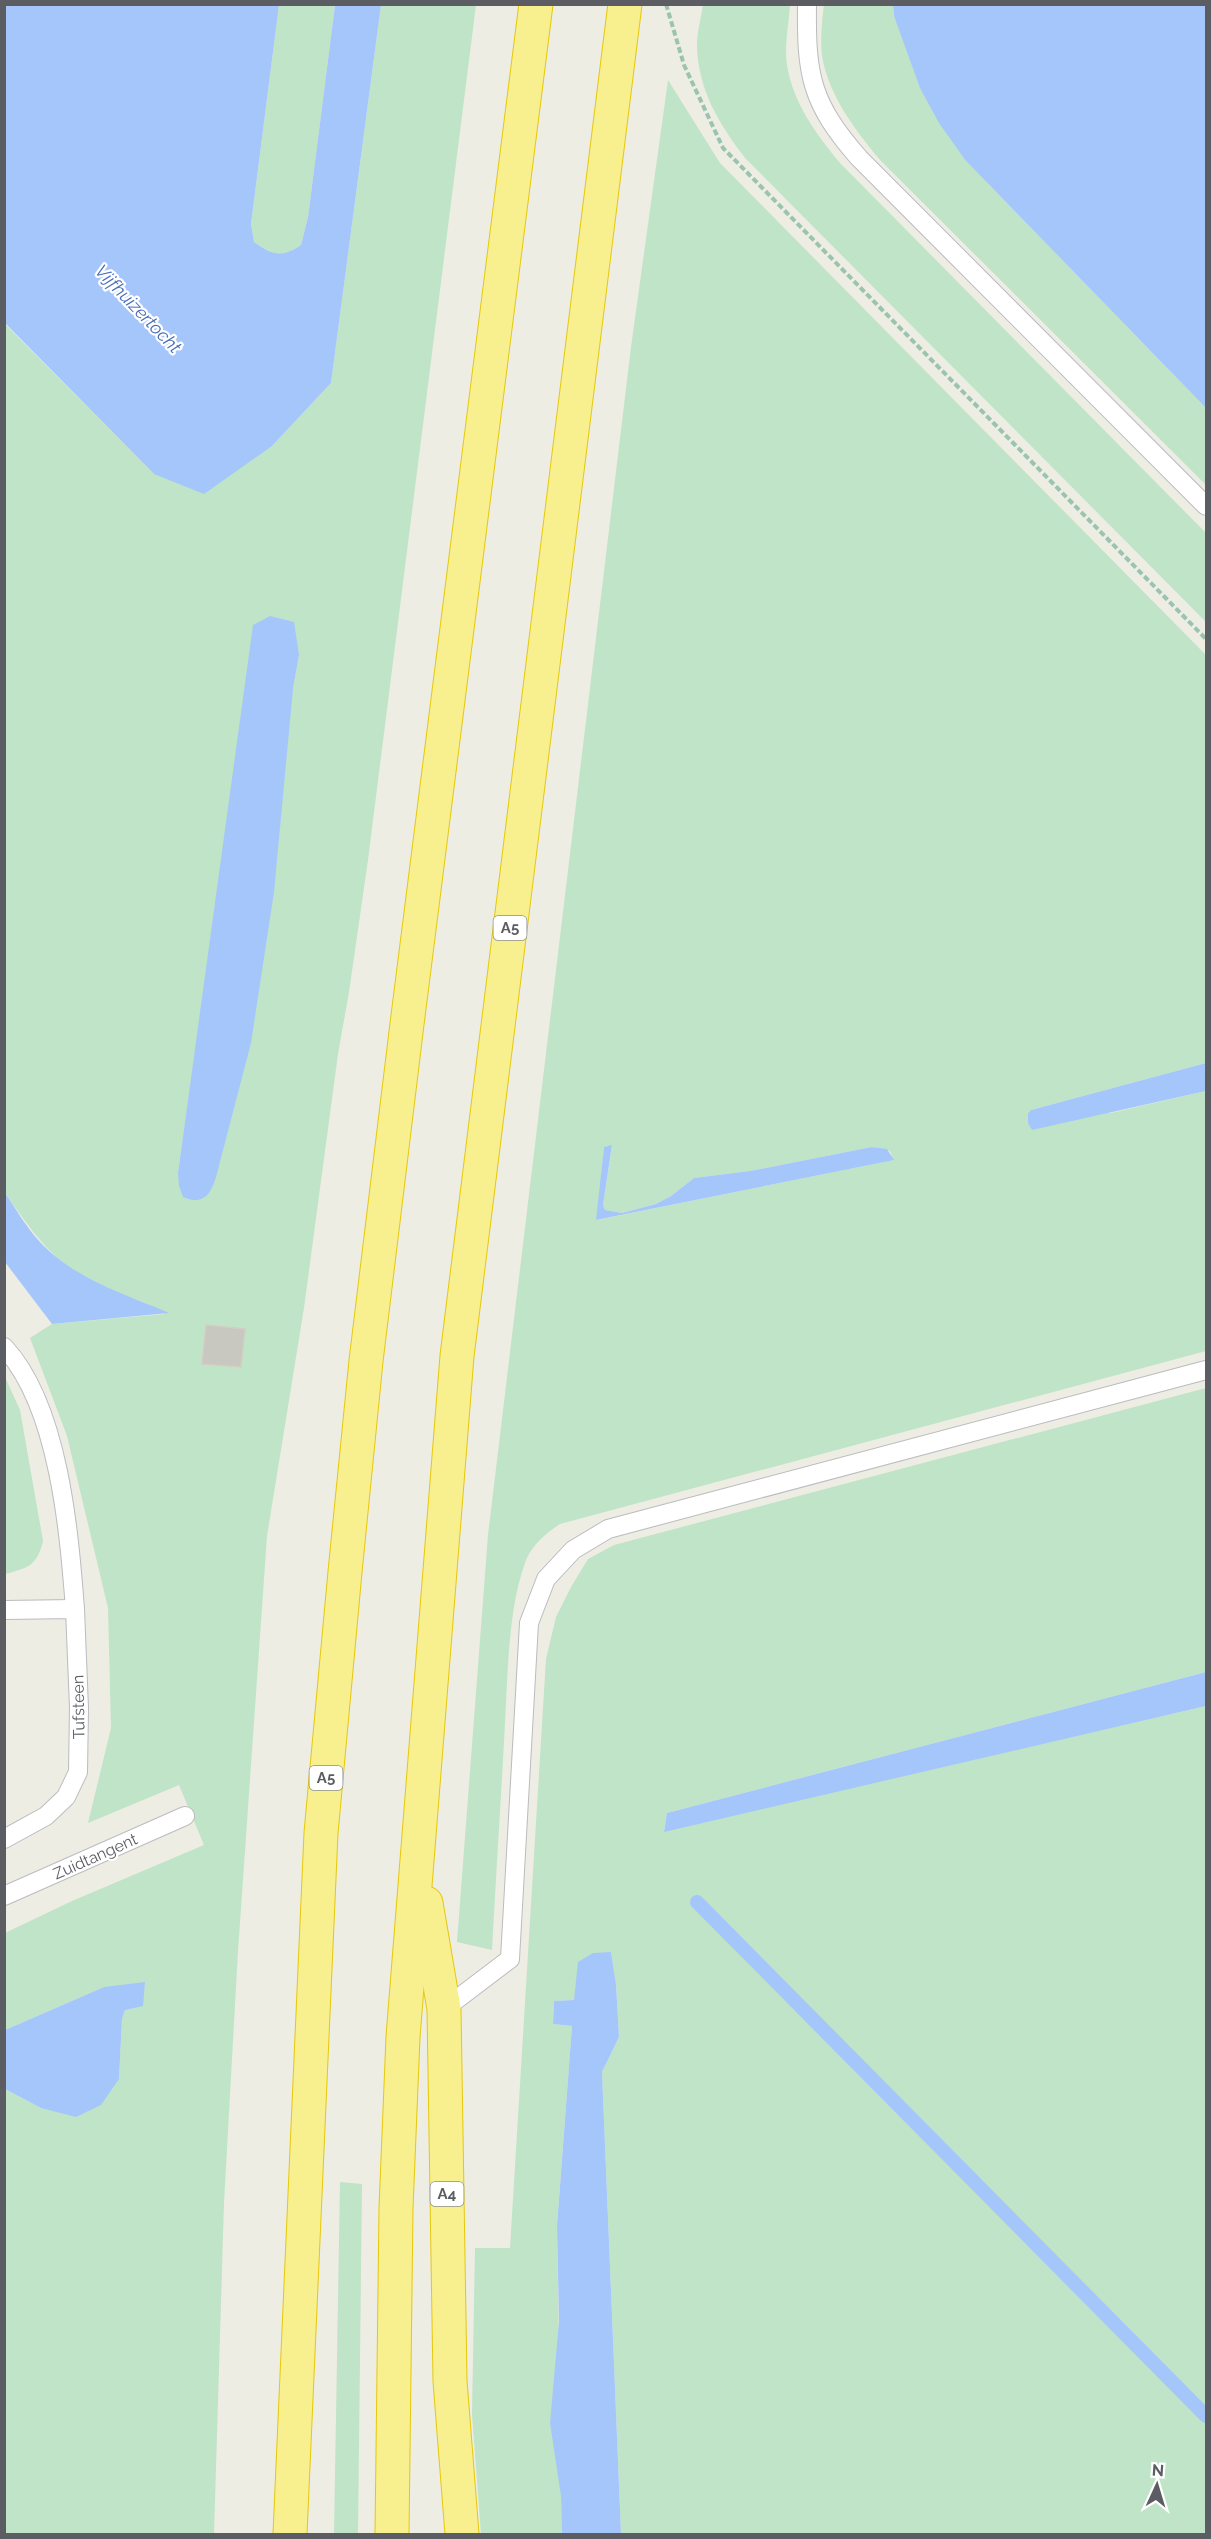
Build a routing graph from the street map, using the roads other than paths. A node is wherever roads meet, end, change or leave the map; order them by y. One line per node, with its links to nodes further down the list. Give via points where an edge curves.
1 (536, 4): 14 (highway, A5, via 404,1047 345,1572 321,1833)
2 (625, 4): 11 (highway, A5, via 457,1356)
3 (807, 4): 4 (lane, via 806,55 816,94 835,130)
4 (1206, 506)
5 (4, 1347): 7 (lane, Tufsteen, via 19,1364 53,1452 66,1519)
6 (1206, 1370): 13 (lane, via 608,1529 573,1550 546,1578 529,1623 510,1959)
7 (75, 1609): 8 (lane); 10 (lane, Tufsteen, via 78,1772 66,1797 46,1816)
8 (4, 1610)
9 (185, 1816): 12 (lane, Zuidtangent)
10 (4, 1839)
11 (417, 1854): 13 (highway, A4); 15 (highway, A5, via 403,2037 396,2208)
12 (4, 1896)
13 (444, 2009): 16 (highway, A4, via 450,2381)
14 (290, 2535)
15 (392, 2535)
16 (462, 2535)

